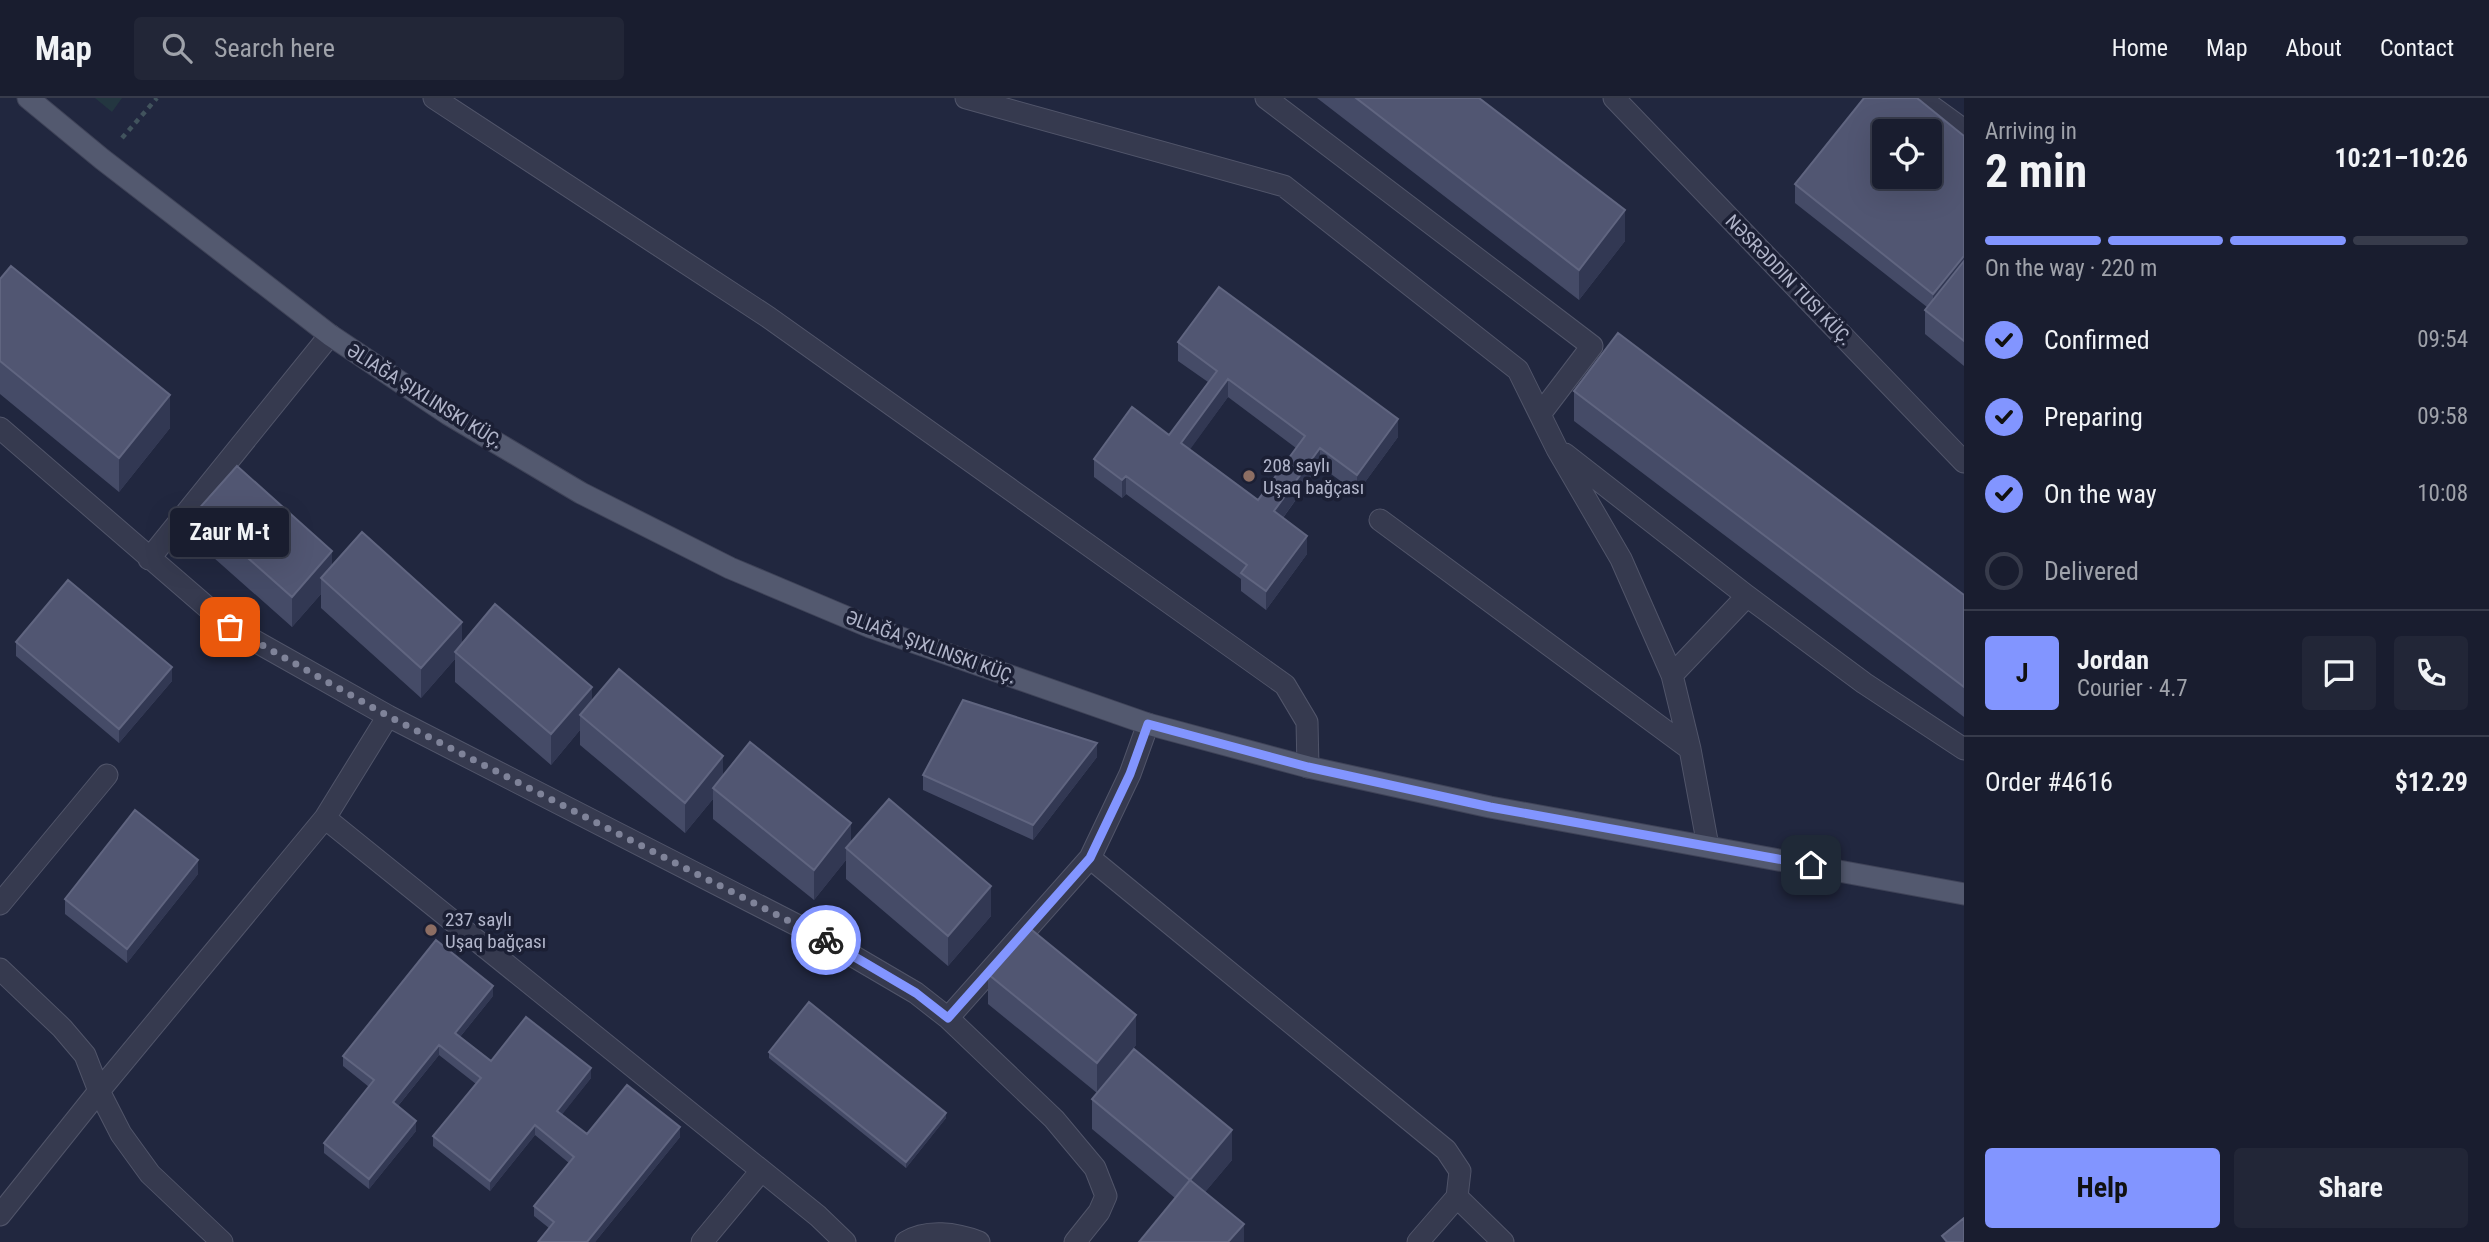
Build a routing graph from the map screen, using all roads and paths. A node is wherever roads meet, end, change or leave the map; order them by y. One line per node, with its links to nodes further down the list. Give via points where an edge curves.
1 (28, 98): 10 (main road)
2 (158, 98): 10 (path)
3 (434, 98): 24 (street, via 768,317 1285,685 1307,722)
4 (1266, 98): 12 (street, via 1592,346)
5 (1614, 98): 15 (street, NƏSRƏDDIN TUSI KÜÇ.)
6 (1920, 98): 9 (street)
7 (1943, 98): 9 (street)
8 (976, 100): 12 (street, via 1284,186 1518,370)
9 (1957, 125)
10 (102, 159): 11 (main road)
11 (330, 335): 17 (street); 21 (main road, via 448,414 581,493 730,568 870,627)
12 (1541, 413): 14 (street)
13 (0, 428): 17 (street)
14 (1558, 449): 18 (street); 19 (street, via 1621,559)
15 (1964, 462)
16 (1380, 520): 22 (street)
17 (149, 559): 20 (street, via 230,627)
18 (1747, 596): 19 (street); 23 (street, via 1864,683)
19 (1672, 675): 22 (street)
20 (388, 716): 26 (street); 32 (street, via 824,939 916,993)
21 (1148, 724): 24 (main road); 28 (street)
22 (1690, 749): 27 (street)
23 (1964, 749)
24 (1308, 767): 27 (main road, via 1490,807)
25 (107, 775): 30 (street)
26 (325, 818): 33 (street); 34 (street)
27 (1708, 846): 29 (main road)
28 (1090, 858): 32 (street); 35 (street, via 1446,1150 1460,1171)
29 (1964, 894)
30 (2, 899)
31 (0, 969): 33 (street, via 78,1046)
32 (948, 1018): 42 (street, via 1054,1119 1095,1168 1106,1196)
33 (99, 1091): 36 (street); 37 (street, via 121,1134 150,1174)
34 (761, 1171): 38 (street); 39 (street)
35 (1457, 1197): 43 (street); 44 (street)
36 (0, 1215)
37 (222, 1242)
38 (702, 1242)
39 (845, 1242)
40 (906, 1242): 41 (street, via 918,1234 962,1236)
41 (979, 1242)
42 (1075, 1242)
43 (1418, 1242)
44 (1503, 1242)

